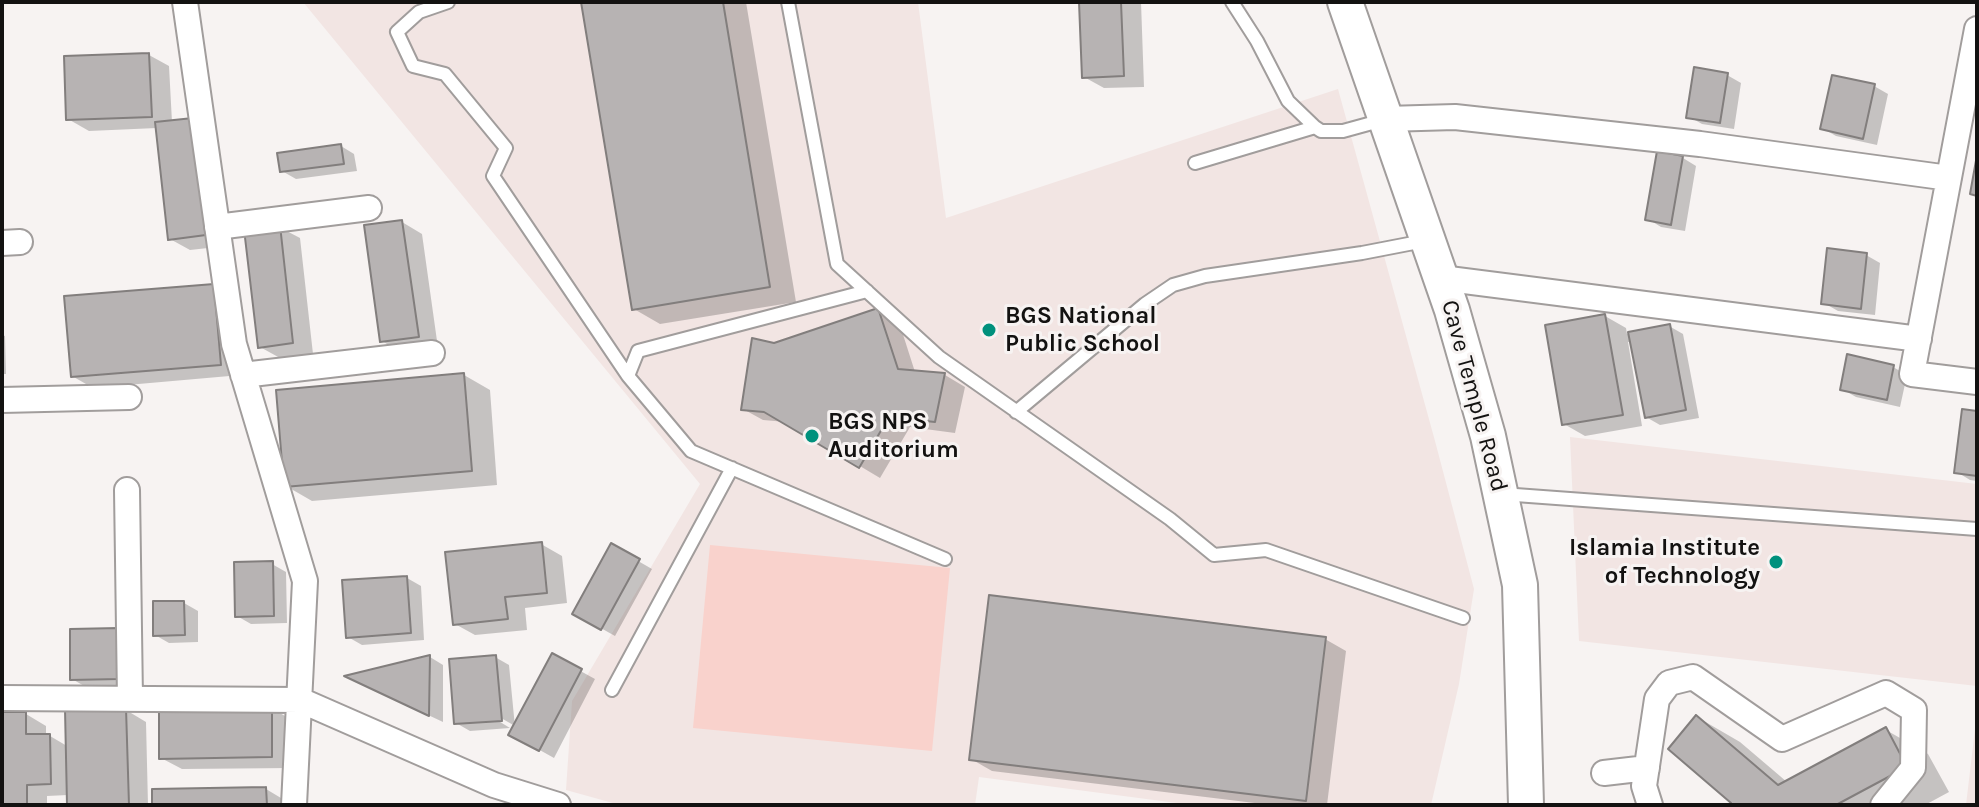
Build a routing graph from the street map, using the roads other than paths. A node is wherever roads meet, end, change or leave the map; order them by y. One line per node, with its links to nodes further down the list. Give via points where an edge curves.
1 (185, 2): 12 (street)
2 (448, 2): 19 (lane, via 419,12 397,32 413,66 445,74 506,148 493,176)
3 (788, 2): 15 (lane, via 837,264)
4 (1232, 2): 8 (lane, via 1288,101)
5 (1345, 2): 7 (main road, Cave Temple Road)
6 (1977, 29): 10 (street)
7 (1386, 119): 8 (lane, via 1343,131); 10 (street, via 1455,117); 13 (main road, Cave Temple Road)
8 (1315, 127): 9 (lane)
9 (1195, 163)
10 (1949, 178): 16 (street)
11 (369, 208): 12 (street)
12 (217, 227): 18 (street)
13 (1428, 240): 14 (main road, Cave Temple Road); 23 (lane, via 1173,285)
14 (1441, 278): 16 (street); 26 (main road, Cave Temple Road)
15 (867, 291): 19 (lane, via 638,351); 23 (lane, via 939,357)
16 (1919, 339): 20 (street, via 1912,374)
17 (432, 353): 18 (street)
18 (243, 375): 33 (street, via 305,581)
19 (628, 376): 24 (lane, via 691,451)
20 (1977, 382)
21 (129, 397): 22 (street)
22 (2, 400)
23 (1016, 412): 29 (lane, via 1214,555 1266,550)
24 (732, 468): 28 (lane); 30 (lane)
25 (127, 490): 32 (street)
26 (1500, 494): 27 (lane); 39 (main road, Cave Temple Road, via 1520,585)
27 (1977, 529)
28 (945, 559)
29 (1463, 618)
30 (612, 690)
31 (2, 698): 32 (street)
32 (130, 699): 33 (street)
33 (300, 700): 36 (street); 37 (street)
34 (1647, 768): 35 (street); 40 (street, via 1644,786); 41 (street, via 1657,699 1669,683 1693,677 1782,739 1886,693 1914,710 1913,768)
35 (1604, 773)
36 (493, 795): 38 (street)
37 (294, 805)
38 (558, 805)
39 (1526, 805)
40 (1650, 805)
41 (1883, 805)

